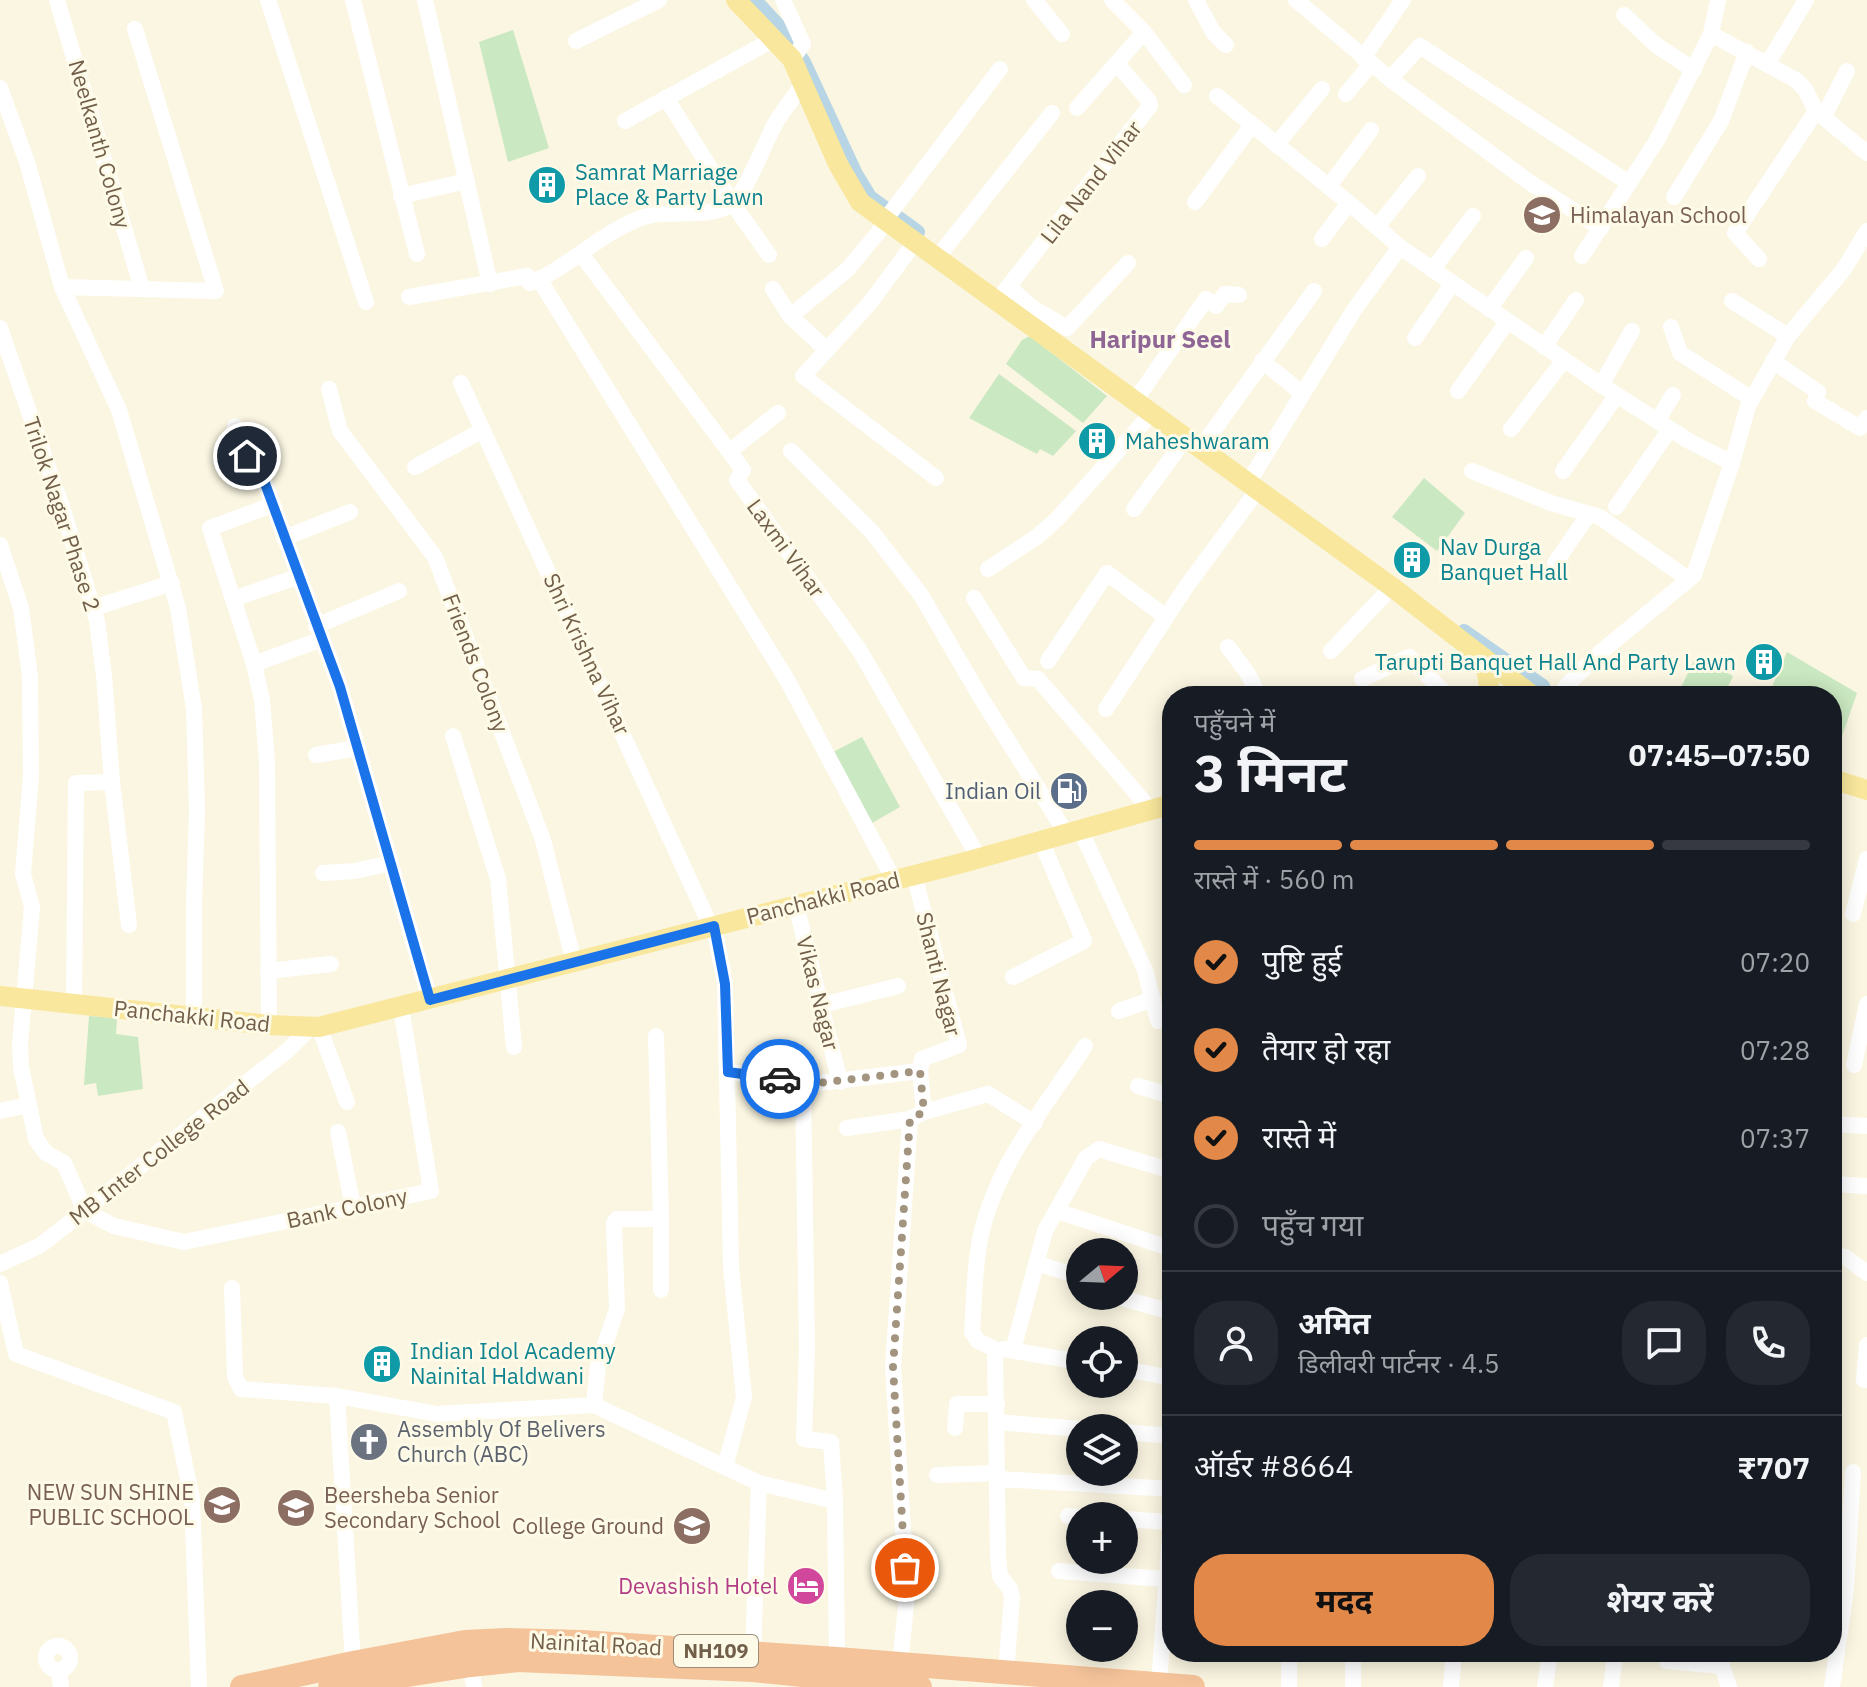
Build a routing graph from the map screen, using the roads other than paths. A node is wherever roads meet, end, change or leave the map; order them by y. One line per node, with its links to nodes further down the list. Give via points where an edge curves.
1 (57, 0): 78 (street, Neelkanth Colony)
2 (268, 0): 86 (street)
3 (353, 0): 51 (street)
4 (425, 0): 48 (street)
5 (659, 0): 21 (street)
6 (736, 0): 20 (main road)
7 (783, 0): 24 (street, via 803,44)
8 (1034, 0): 18 (street)
9 (1112, 0): 17 (street)
10 (1196, 0): 22 (street)
11 (1296, 0): 25 (street)
12 (1403, 0): 25 (street)
13 (1718, 0): 19 (street)
14 (1806, 0): 26 (street)
15 (1624, 15): 29 (street)
16 (135, 29): 78 (street, via 216,291)
17 (1144, 32): 27 (street); 33 (street)
18 (1062, 34)
19 (1711, 34): 23 (street); 29 (street)
20 (774, 39): 24 (main road); 38 (street)
21 (576, 41)
22 (1226, 45)
23 (1747, 52): 26 (street); 52 (street, via 1721,121)
24 (796, 54): 32 (main road)
25 (1367, 61): 31 (street); 36 (street)
26 (1768, 63): 41 (street, via 1801,84)
27 (1117, 64): 39 (street); 81 (street, Lila Nand Vihar, via 1150,106)
28 (1000, 69): 57 (street)
29 (1694, 70): 49 (street)
30 (1847, 71): 41 (street)
31 (1390, 79): 49 (street, via 1420,46); 59 (street)
32 (803, 84): 55 (street, via 776,122); 57 (main road, via 853,193)
33 (1184, 85)
34 (0, 88): 77 (street)
35 (1322, 89): 45 (street)
36 (1346, 94)
37 (1217, 96): 43 (street)
38 (666, 98): 42 (street); 55 (street)
39 (1077, 108)
40 (1052, 113): 64 (street)
41 (1820, 114): 46 (street); 71 (street, via 1735,233)
42 (625, 121)
43 (1252, 125): 45 (street); 53 (street)
44 (1371, 130): 50 (street)
45 (1276, 145): 50 (street)
46 (1867, 153)
47 (1418, 176): 58 (street)
48 (467, 181): 51 (street); 75 (street)
49 (1629, 183): 59 (street)
50 (1329, 186): 54 (street)
51 (401, 196): 65 (street)
52 (1674, 197)
53 (1195, 202)
54 (1349, 203): 58 (street); 61 (street)
55 (733, 204): 66 (street, via 642,218); 67 (street)
56 (1473, 216): 73 (street)
57 (888, 217): 62 (main road); 87 (street, via 847,270)
58 (1377, 227): 63 (street)
59 (1601, 228): 68 (street)
60 (1867, 231): 69 (street)
61 (1322, 239)
62 (915, 242): 64 (main road); 96 (street)
63 (1400, 247): 73 (street); 104 (street)
64 (941, 252): 81 (main road)
65 (417, 254)
66 (581, 254): 74 (street); 116 (street, Laxmi Vihar)
67 (769, 255)
68 (1582, 256)
69 (1861, 257): 93 (street, via 1844,269)
70 (1526, 258): 88 (street)
71 (1759, 259)
72 (1128, 263): 81 (street, via 1067,328)
73 (1432, 270): 76 (street)
74 (539, 279): 75 (street, via 530,283 527,276); 169 (street)
75 (490, 284): 83 (street)
76 (1452, 284): 88 (street); 94 (street)
77 (62, 287): 78 (street); 135 (street, via 119,410)
78 (142, 289)
79 (773, 289): 96 (street, via 790,316)
80 (1314, 291): 98 (street)
81 (1003, 294): 108 (main road)
82 (1239, 295): 108 (street, via 1225,294 1216,306 1206,299)
83 (409, 297)
84 (1576, 300): 95 (street)
85 (1732, 301): 93 (street)
86 (366, 302)
87 (799, 309)
88 (1489, 309): 89 (street)
89 (1507, 322): 95 (street); 103 (street)
90 (1671, 327): 107 (street, via 1680,353)
91 (0, 328): 140 (street, Trilok Nagar Phase 2)
92 (1632, 331): 101 (street)
93 (1788, 336): 99 (street)
94 (1415, 338)
95 (1544, 347): 97 (street)
96 (827, 350): 122 (street, via 803,376)
97 (1564, 360): 101 (street); 113 (street)
98 (1262, 361): 104 (street); 115 (street)
99 (1773, 361): 107 (street); 110 (street, via 1818,392 1815,401 1860,428)
100 (461, 383): 114 (street, Shri Krishna Vihar)
101 (1601, 385): 105 (street)
102 (329, 389): 174 (street, Friends Colony, via 340,431 435,557 543,840)
103 (1458, 391)
104 (1302, 393): 123 (street)
105 (1617, 395): 111 (street); 121 (street)
106 (1673, 395): 111 (street)
107 (1752, 399): 118 (street)
108 (1140, 400): 115 (main road); 132 (street, via 1058,518)
109 (778, 413): 116 (street)
110 (1867, 418)
111 (1664, 425): 118 (street); 125 (street)
112 (235, 426): 124 (street, via 247,456 256,459)
113 (1511, 429)
114 (483, 430): 119 (street); 173 (street, Shri Krishna Vihar)
115 (1199, 443): 123 (main road); 126 (street)
116 (730, 451): 165 (street, Laxmi Vihar, via 743,470 737,480 860,651)
117 (791, 451): 163 (street, via 872,532 921,595 981,698)
118 (1732, 463): 134 (street, via 1694,575)
119 (415, 467)
120 (1472, 471): 128 (street)
121 (1563, 471)
122 (936, 478)
123 (1252, 482): 136 (main road); 141 (street)
124 (272, 505): 129 (street); 139 (street, via 210,528)
125 (1616, 507)
126 (1134, 509)
127 (350, 512): 129 (street)
128 (1589, 514): 131 (street); 134 (street)
129 (284, 538): 133 (street)
130 (0, 545): 181 (street, via 21,608 30,677 31,776 23,874 32,907)
131 (1555, 563)
132 (988, 569)
133 (297, 577): 139 (street); 142 (street)
134 (1688, 579): 153 (street)
135 (172, 583): 140 (street); 189 (street, via 194,709)
136 (1392, 587): 144 (street); 145 (main road)
137 (399, 591): 142 (street)
138 (974, 598): 162 (street, via 1024,678 1038,679)
139 (233, 599): 147 (street)
140 (93, 608): 158 (street, Trilok Nagar Phase 2)
141 (1166, 617): 146 (street, via 1107,573); 154 (street)
142 (319, 632): 147 (street); 156 (street)
143 (1228, 647): 149 (street)
144 (1331, 651)
145 (1484, 658): 151 (main road); 152 (main road)
146 (1048, 661)
147 (254, 664): 176 (street, via 267,763)
148 (1362, 679): 150 (street, via 1409,657)
149 (1254, 686)
150 (1438, 686)
151 (1489, 686)
152 (1520, 686)
153 (1566, 686)
154 (1106, 709)
155 (453, 736): 178 (street, via 498,879)
156 (358, 748): 157 (street); 167 (street)
157 (316, 755)
158 (112, 782): 172 (street, Trilok Nagar Phase 2); 184 (street, via 76,783)
159 (1842, 782): 160 (main road)
160 (1867, 790)
161 (1162, 807): 162 (main road, Panchakki Road)
162 (1151, 810): 163 (main road, Panchakki Road)
163 (1073, 831): 164 (main road, Panchakki Road); 182 (street, via 1145,970)
164 (1041, 841): 165 (main road, Panchakki Road); 177 (street, via 1084,941)
165 (979, 858): 169 (main road, Panchakki Road)
166 (1867, 859): 171 (street)
167 (391, 863): 168 (street); 183 (street)
168 (323, 873)
169 (904, 878): 170 (main road, Panchakki Road); 198 (street, Shanti Nagar, via 959,1045 922,1059)
170 (796, 905): 173 (main road, Panchakki Road); 186 (street, Vikas Nagar)
171 (1853, 914)
172 (129, 925)
173 (713, 927): 174 (main road, Panchakki Road); 199 (street, Shri Krishna Vihar, via 725,984)
174 (574, 962): 178 (main road, Panchakki Road)
175 (331, 964): 176 (street)
176 (268, 971): 191 (street)
177 (1013, 977)
178 (506, 980): 183 (main road, Panchakki Road); 196 (street)
179 (898, 986): 186 (street)
180 (0, 996): 181 (main road, Panchakki Road)
181 (25, 998): 184 (main road, Panchakki Road); 205 (street, via 20,1044)
182 (1153, 999): 188 (street); 190 (street)
183 (430, 1000): 187 (main road, Panchakki Road)
184 (74, 1004): 189 (main road, Panchakki Road)
185 (1867, 1004): 193 (street)
186 (822, 1005): 201 (street, Vikas Nagar)
187 (401, 1007): 192 (main road, Panchakki Road); 216 (street, Bank Colony, via 431,1191)
188 (1119, 1011)
189 (194, 1017): 191 (main road, Panchakki Road)
190 (1158, 1021)
191 (269, 1025): 192 (main road, Panchakki Road)
192 (314, 1028): 204 (street); 217 (street, MB Inter College Road)
193 (1864, 1030): 197 (street)
194 (656, 1036): 219 (street)
195 (1085, 1046): 208 (street)
196 (514, 1047)
197 (1854, 1065)
198 (920, 1071): 201 (street); 207 (street)
199 (728, 1072): 200 (street); 246 (street, Shri Krishna Vihar, via 731,1268 744,1397)
200 (803, 1082): 201 (street); 252 (street, via 804,1439 831,1442)
201 (840, 1082)
202 (1138, 1086): 203 (street)
203 (1162, 1093)
204 (347, 1102)
205 (29, 1105): 206 (street); 217 (street, via 36,1139 46,1153 64,1163)
206 (0, 1111)
207 (917, 1115): 208 (street, via 988,1094); 211 (street); 270 (street, via 893,1367 907,1595)
208 (1035, 1123): 232 (street, via 1000,1178 978,1250 972,1332)
209 (1842, 1125): 210 (street)
210 (1867, 1126)
211 (847, 1128)
212 (338, 1132): 216 (street)
213 (1162, 1168): 218 (street, via 1099,1149 1086,1158)
214 (1842, 1185): 215 (street)
215 (1867, 1186)
216 (353, 1207): 217 (street, Bank Colony, via 184,1242 114,1226)
217 (85, 1211): 223 (street, MB Inter College Road, via 41,1245)
218 (1057, 1211): 220 (street); 222 (street)
219 (661, 1219): 228 (street); 240 (street, via 614,1223 617,1309 598,1365)
220 (1162, 1246)
221 (1842, 1256): 225 (street)
222 (1036, 1263): 224 (street); 233 (street)
223 (0, 1264)
224 (1066, 1273)
225 (1867, 1273)
226 (1, 1286): 274 (street, via 16,1354 174,1412 192,1499)
227 (232, 1288): 238 (street, via 235,1377 241,1389)
228 (661, 1290)
229 (1138, 1303): 230 (street)
230 (1162, 1309)
231 (1867, 1345): 237 (street)
232 (995, 1349): 233 (street); 239 (street)
233 (1013, 1350): 234 (street)
234 (1066, 1359)
235 (1138, 1372): 236 (street)
236 (1162, 1376)
237 (1864, 1380)
238 (337, 1396): 240 (street, via 437,1414); 269 (street)
239 (997, 1404): 241 (street); 242 (street, via 957,1404)
240 (594, 1405): 246 (street)
241 (998, 1422): 243 (street); 249 (street)
242 (955, 1428)
243 (1066, 1428)
244 (1138, 1433): 245 (street)
245 (1162, 1435)
246 (725, 1467): 250 (street)
247 (1853, 1472): 257 (street)
248 (937, 1475): 249 (street)
249 (998, 1476): 251 (street); 271 (street, via 1000,1576 1012,1598)
250 (759, 1483): 252 (street); 259 (street)
251 (1162, 1488)
252 (835, 1501): 260 (street)
253 (1162, 1515): 254 (street)
254 (1138, 1518)
255 (1059, 1571): 256 (street)
256 (1162, 1579)
257 (1842, 1617)
258 (1162, 1632): 273 (street)
259 (753, 1654): 260 (highway, Nainital Road / NH109); 268 (highway, Nainital Road / NH109, via 582,1642)
260 (837, 1659): 270 (highway, Nainital Road / NH109)
261 (1289, 1662): 279 (street)
262 (1353, 1662): 280 (street)
263 (1453, 1662): 281 (street)
264 (1549, 1662): 282 (street)
265 (1614, 1662): 283 (street)
266 (1723, 1662): 284 (street)
267 (1836, 1662): 285 (street)
268 (471, 1665): 269 (highway, Nainital Road / NH109); 270 (highway, Nainital Road / NH109, via 574,1661)
269 (355, 1677): 275 (highway, Nainital Road / NH109); 276 (highway, Nainital Road / NH109)
270 (896, 1679): 271 (highway, Nainital Road / NH109); 277 (highway, Nainital Road / NH109)
271 (1006, 1680): 272 (highway, Nainital Road / NH109)
272 (1121, 1685): 273 (highway, Nainital Road / NH109)
273 (1159, 1686): 278 (highway, Nainital Road / NH109)
274 (199, 1687)
275 (242, 1687)
276 (330, 1687)
277 (920, 1687)
278 (1193, 1687)
279 (1289, 1687)
280 (1353, 1687)
281 (1451, 1687)
282 (1545, 1687)
283 (1611, 1687)
284 (1729, 1687)
285 (1832, 1687)

